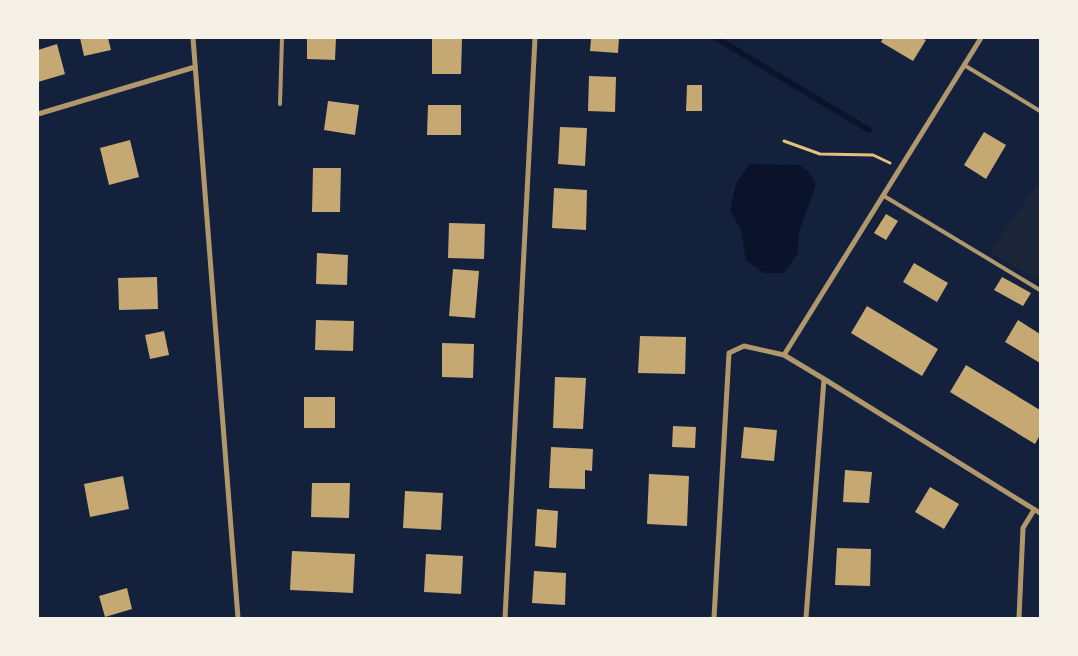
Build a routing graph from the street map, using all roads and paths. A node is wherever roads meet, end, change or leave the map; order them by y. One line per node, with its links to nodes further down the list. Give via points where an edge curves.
1 (193, 38): 6 (street)
2 (282, 38): 7 (lane)
3 (535, 38): 19 (street)
4 (982, 38): 5 (street)
5 (964, 64): 8 (lane); 11 (street)
6 (195, 68): 9 (street); 18 (street)
7 (280, 104)
8 (1040, 110)
9 (38, 114)
10 (784, 141): 11 (path, via 820,154 874,155)
11 (902, 168): 12 (street)
12 (884, 196): 13 (lane); 14 (street)
13 (1040, 290)
14 (784, 356): 15 (street); 20 (street, via 744,346 729,353)
15 (824, 379): 16 (street); 21 (street)
16 (1034, 510): 17 (street); 22 (street, via 1023,528)
17 (1040, 513)
18 (238, 618)
19 (505, 618)
20 (714, 618)
21 (806, 618)
22 (1019, 618)

